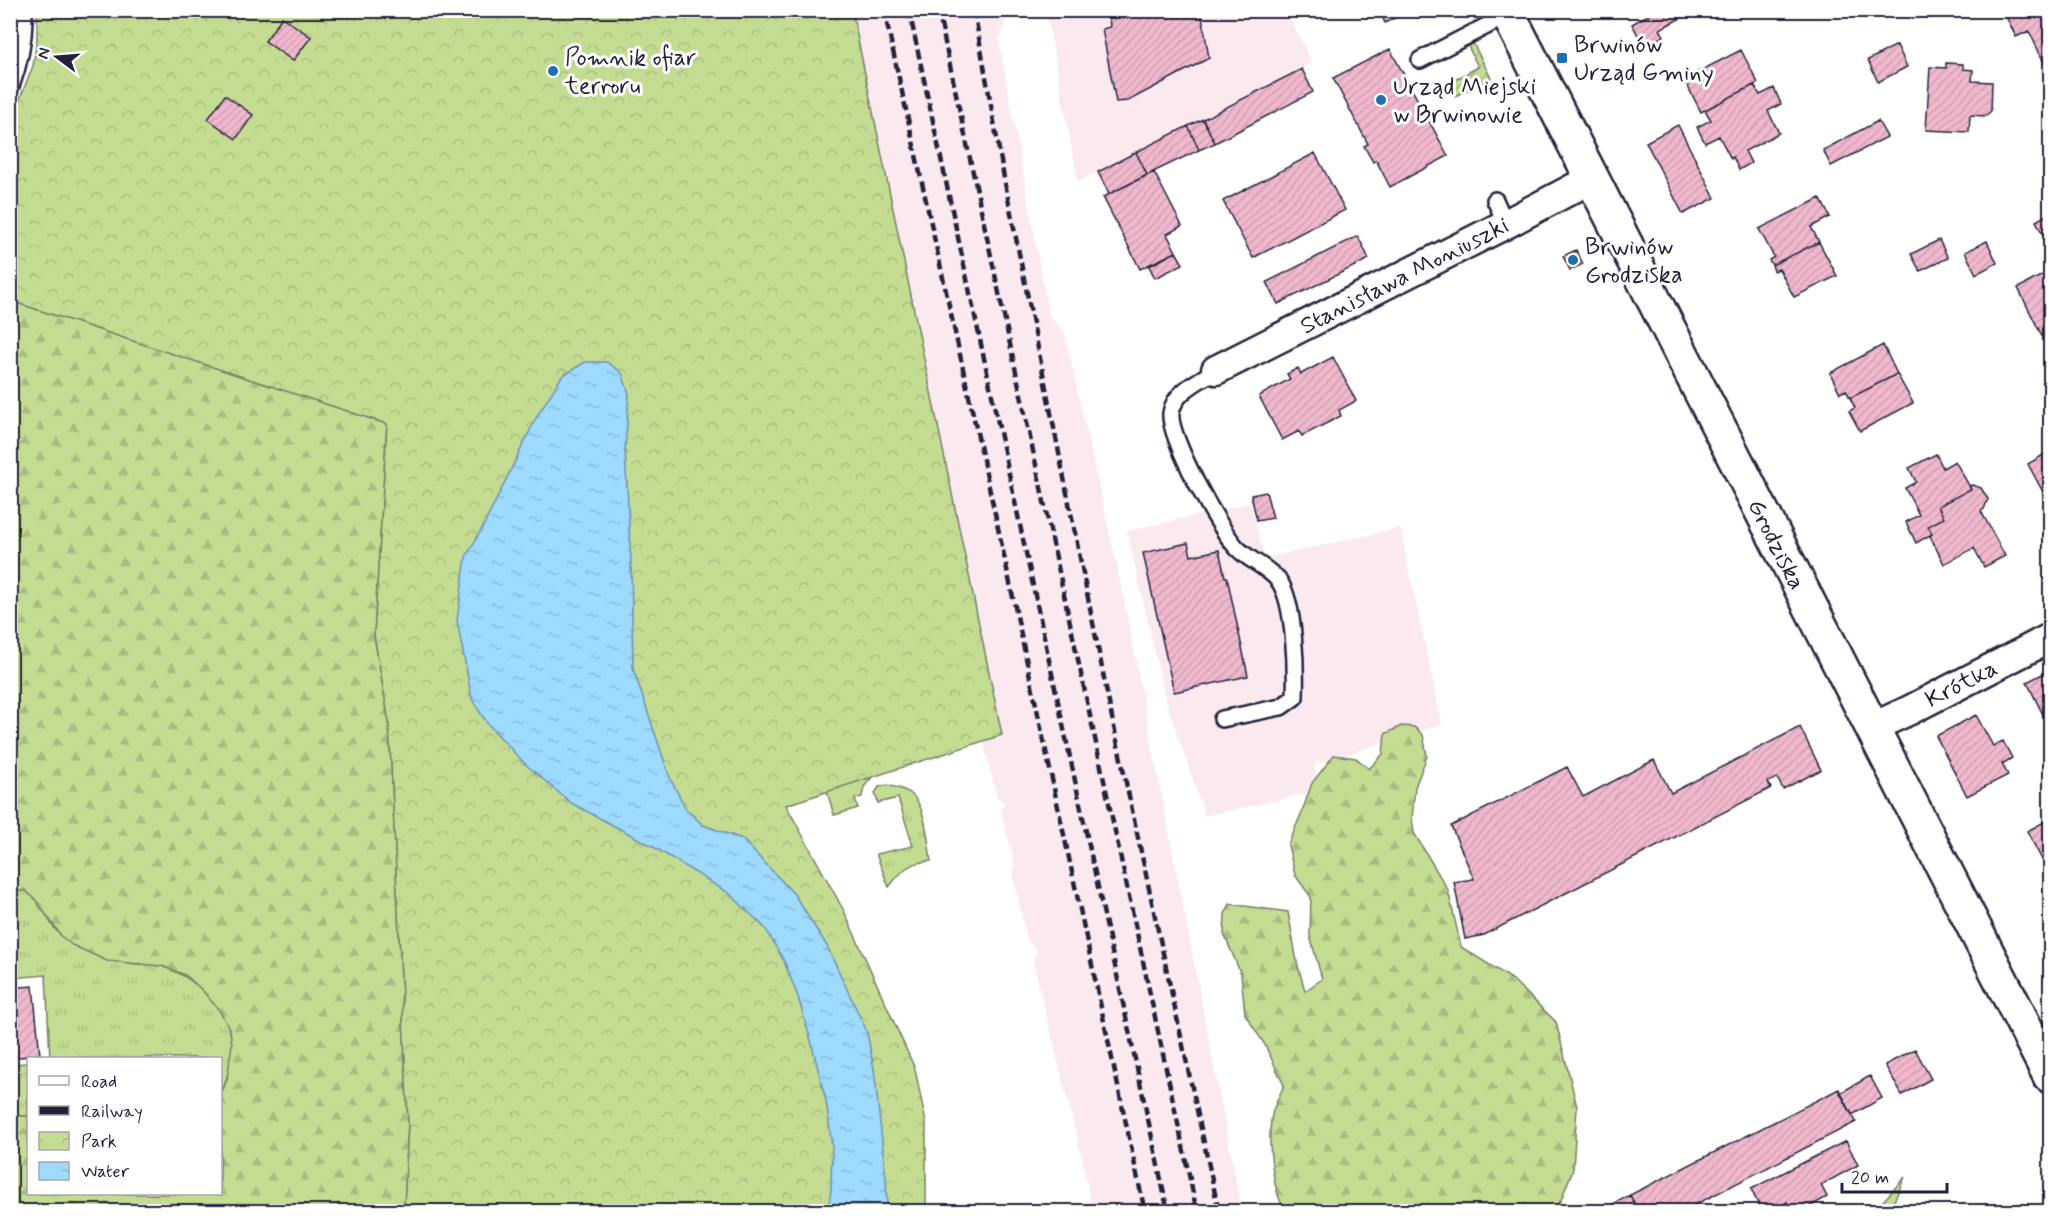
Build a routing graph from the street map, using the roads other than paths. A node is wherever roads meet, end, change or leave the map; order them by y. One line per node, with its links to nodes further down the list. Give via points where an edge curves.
1 (24, 10): 4 (lane, via 24,42)
2 (1507, 13): 3 (lane); 5 (street, Grodziska)
3 (1420, 60)
4 (10, 89)
5 (1591, 179): 6 (street, Stanisława Moniuszki, via 1501,212); 9 (street, Grodziska)
6 (1216, 370): 8 (lane, via 1180,394 1171,413 1175,433 1187,465 1224,533 1279,581 1293,629 1296,671 1295,697 1281,707)
7 (2050, 638): 9 (street, Krótka)
8 (1222, 719)
9 (1871, 728): 10 (street, Grodziska)
10 (2050, 1076)

